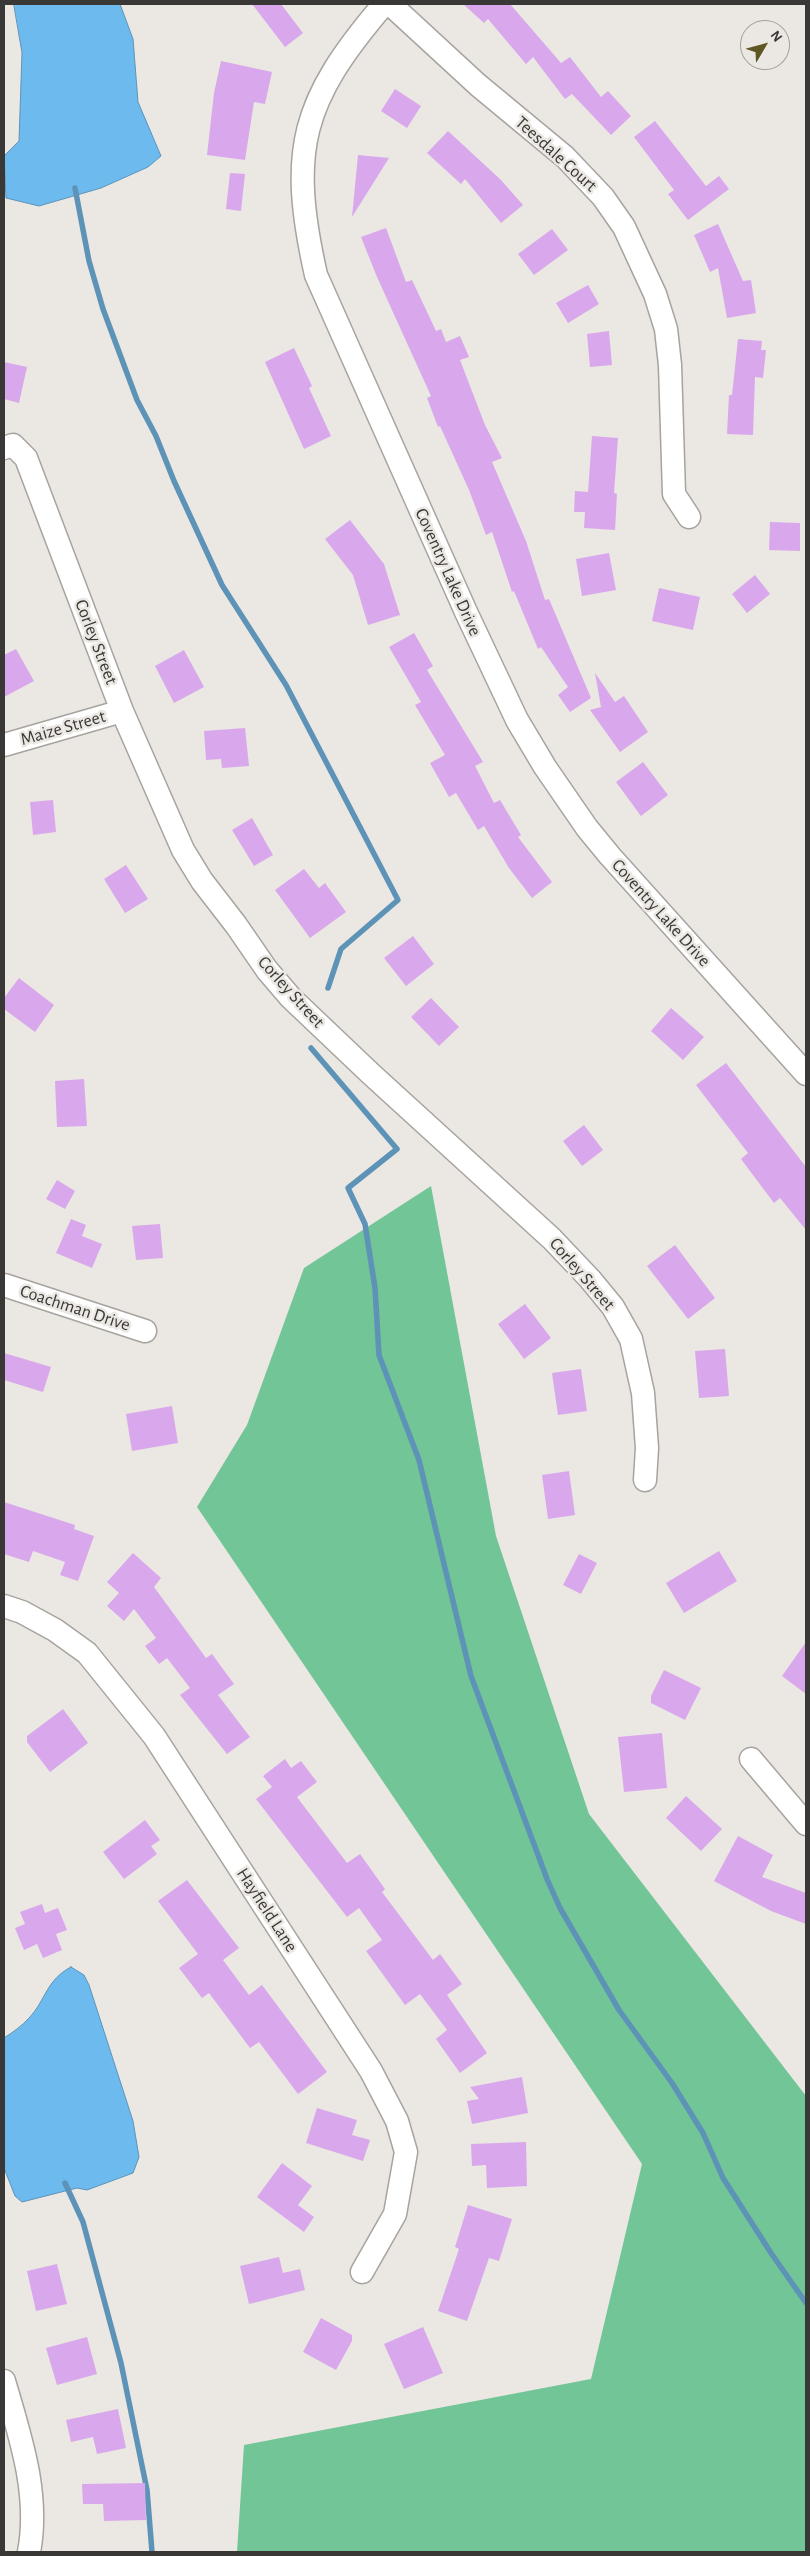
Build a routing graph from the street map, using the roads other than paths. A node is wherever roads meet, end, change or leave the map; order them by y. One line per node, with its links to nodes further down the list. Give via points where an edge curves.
1 (384, 4): 7 (street, Coventry Lake Drive, via 338,63 320,95 307,129 301,184 316,275 466,612 517,720 545,767 610,856)
2 (390, 4): 4 (street, Teesdale Court, via 478,85 565,157 603,197 624,227 656,294 666,329 674,494)
3 (4, 448): 5 (street, Corley Street, via 13,445 26,458)
4 (689, 517)
5 (122, 711): 6 (street, Maize Street); 10 (street, Corley Street, via 183,850 267,970 291,998 371,1074 552,1239 613,1307 631,1340 642,1394 647,1448)
6 (4, 745)
7 (803, 1064)
8 (4, 1285): 9 (street, Coachman Drive)
9 (145, 1331)
10 (645, 1480)
11 (4, 1606): 14 (street, Hayfield Lane, via 55,1630 87,1654 154,1736 371,2071 396,2121 406,2152 395,2214)
12 (751, 1759): 13 (street)
13 (806, 1824)
14 (362, 2272)
15 (5, 2391): 16 (street, via 26,2460 32,2506)
16 (29, 2552)

